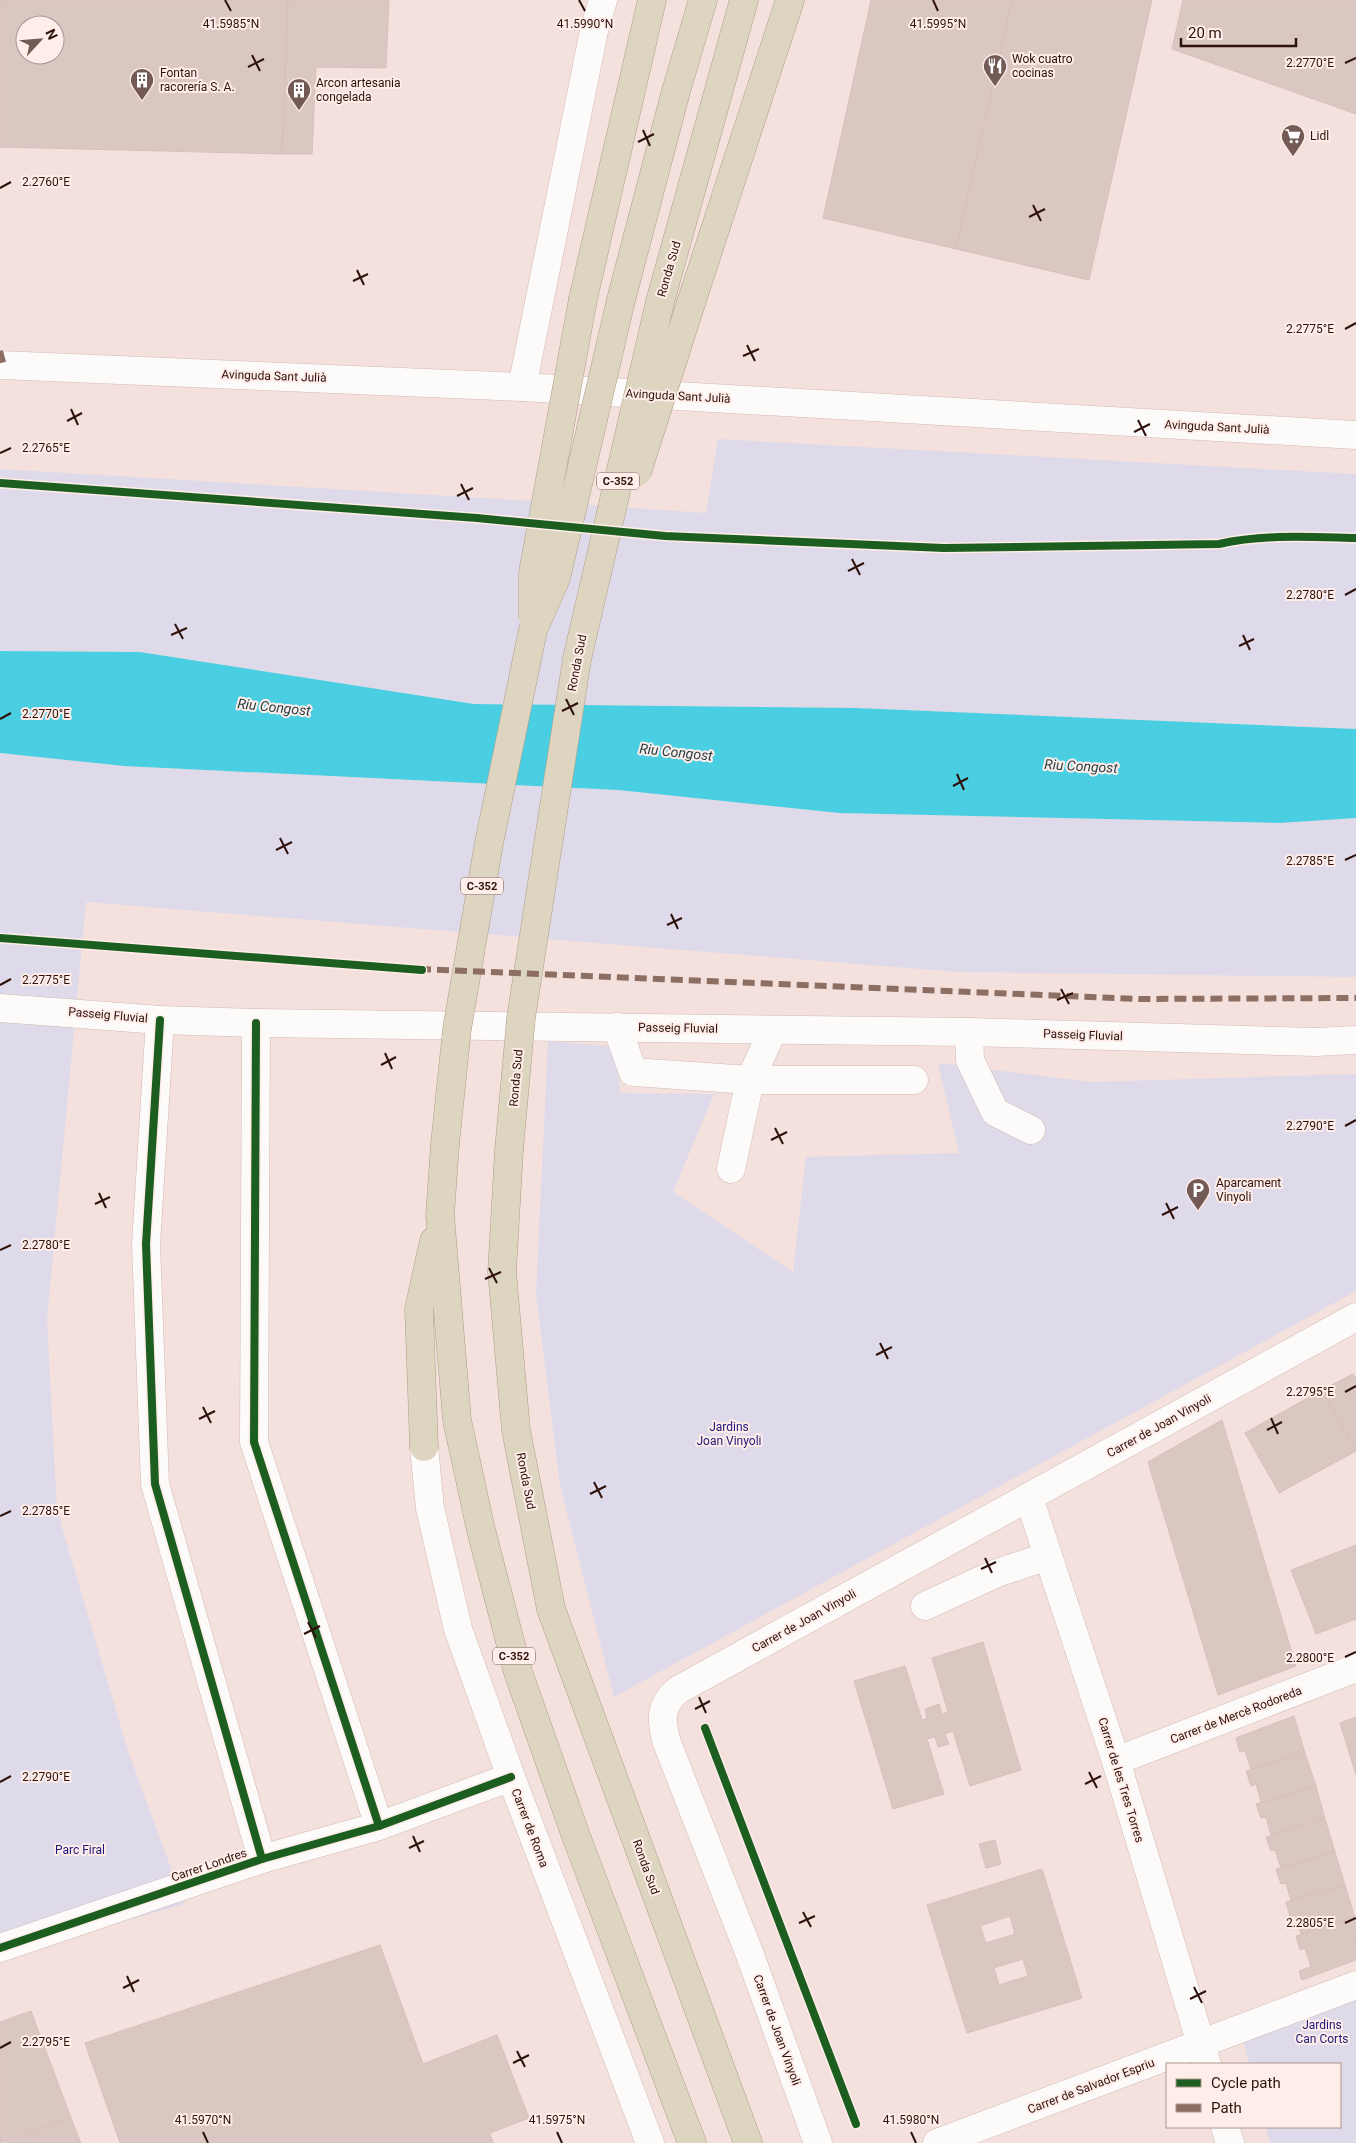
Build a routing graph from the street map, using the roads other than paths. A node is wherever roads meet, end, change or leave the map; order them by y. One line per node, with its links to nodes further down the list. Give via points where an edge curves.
1 (603, 0): 7 (street)
2 (652, 0): 9 (highway, bridge, via 583,299 533,573)
3 (703, 0): 9 (highway, C-352, bridge, via 620,300 556,578)
4 (744, 0): 10 (highway, Ronda Sud / C-352, bridge, via 660,302)
5 (790, 0): 10 (highway, bridge)
6 (0, 366): 7 (street, Avinguda Sant Julià)
7 (522, 387): 8 (street, Avinguda Sant Julià)
8 (1356, 435)
9 (533, 630): 22 (highway, C-352, bridge, via 489,843 457,1029)
10 (577, 659): 41 (highway, Ronda Sud / C-352, bridge, via 521,1018 509,1150 502,1272 516,1430 551,1609)
11 (0, 1008): 12 (street, Passeig Fluvial)
12 (160, 1020): 13 (street, Passeig Fluvial); 32 (street, via 146,1244 155,1484)
13 (256, 1022): 14 (street, Passeig Fluvial); 31 (street, via 254,1442)
14 (617, 1027): 15 (street, Passeig Fluvial); 18 (street, via 632,1072)
15 (773, 1030): 16 (street, Passeig Fluvial); 18 (street)
16 (969, 1032): 17 (street, Passeig Fluvial, via 1316,1042); 20 (street, via 970,1060 994,1112)
17 (1356, 1040)
18 (750, 1080): 19 (street); 21 (street)
19 (914, 1080)
20 (1031, 1130)
21 (731, 1169)
22 (440, 1215): 24 (highway, via 419,1309); 40 (highway, C-352, via 457,1420 481,1530 518,1672)
23 (1356, 1317): 25 (street, Carrer de Joan Vinyoli)
24 (424, 1447): 30 (street, Carrer de Roma, via 430,1508 458,1630)
25 (1029, 1498): 26 (street, Carrer de les Tres Torres); 42 (street, Carrer de Joan Vinyoli, via 678,1690 668,1698 664,1708 668,1743)
26 (1048, 1556): 27 (street, via 997,1573); 29 (street, Carrer de les Tres Torres)
27 (925, 1606)
28 (1356, 1668): 29 (street, Carrer de Mercè Rodoreda)
29 (1116, 1762): 35 (street, Carrer de les Tres Torres)
30 (511, 1776): 31 (street, Carrer Londres); 39 (street, Carrer de Roma)
31 (378, 1826): 32 (street, Carrer Londres)
32 (262, 1859): 33 (street, Carrer Londres)
33 (0, 1948)
34 (1356, 1985): 35 (street, Carrer de Salvador Espriu)
35 (1204, 2054): 36 (street, Carrer de Salvador Espriu)
36 (1177, 2063)
37 (1166, 2067): 43 (street, Carrer de Salvador Espriu)
38 (1225, 2128): 44 (street)
39 (650, 2143)
40 (692, 2143)
41 (748, 2143)
42 (818, 2143)
43 (937, 2143)
44 (1230, 2143)

